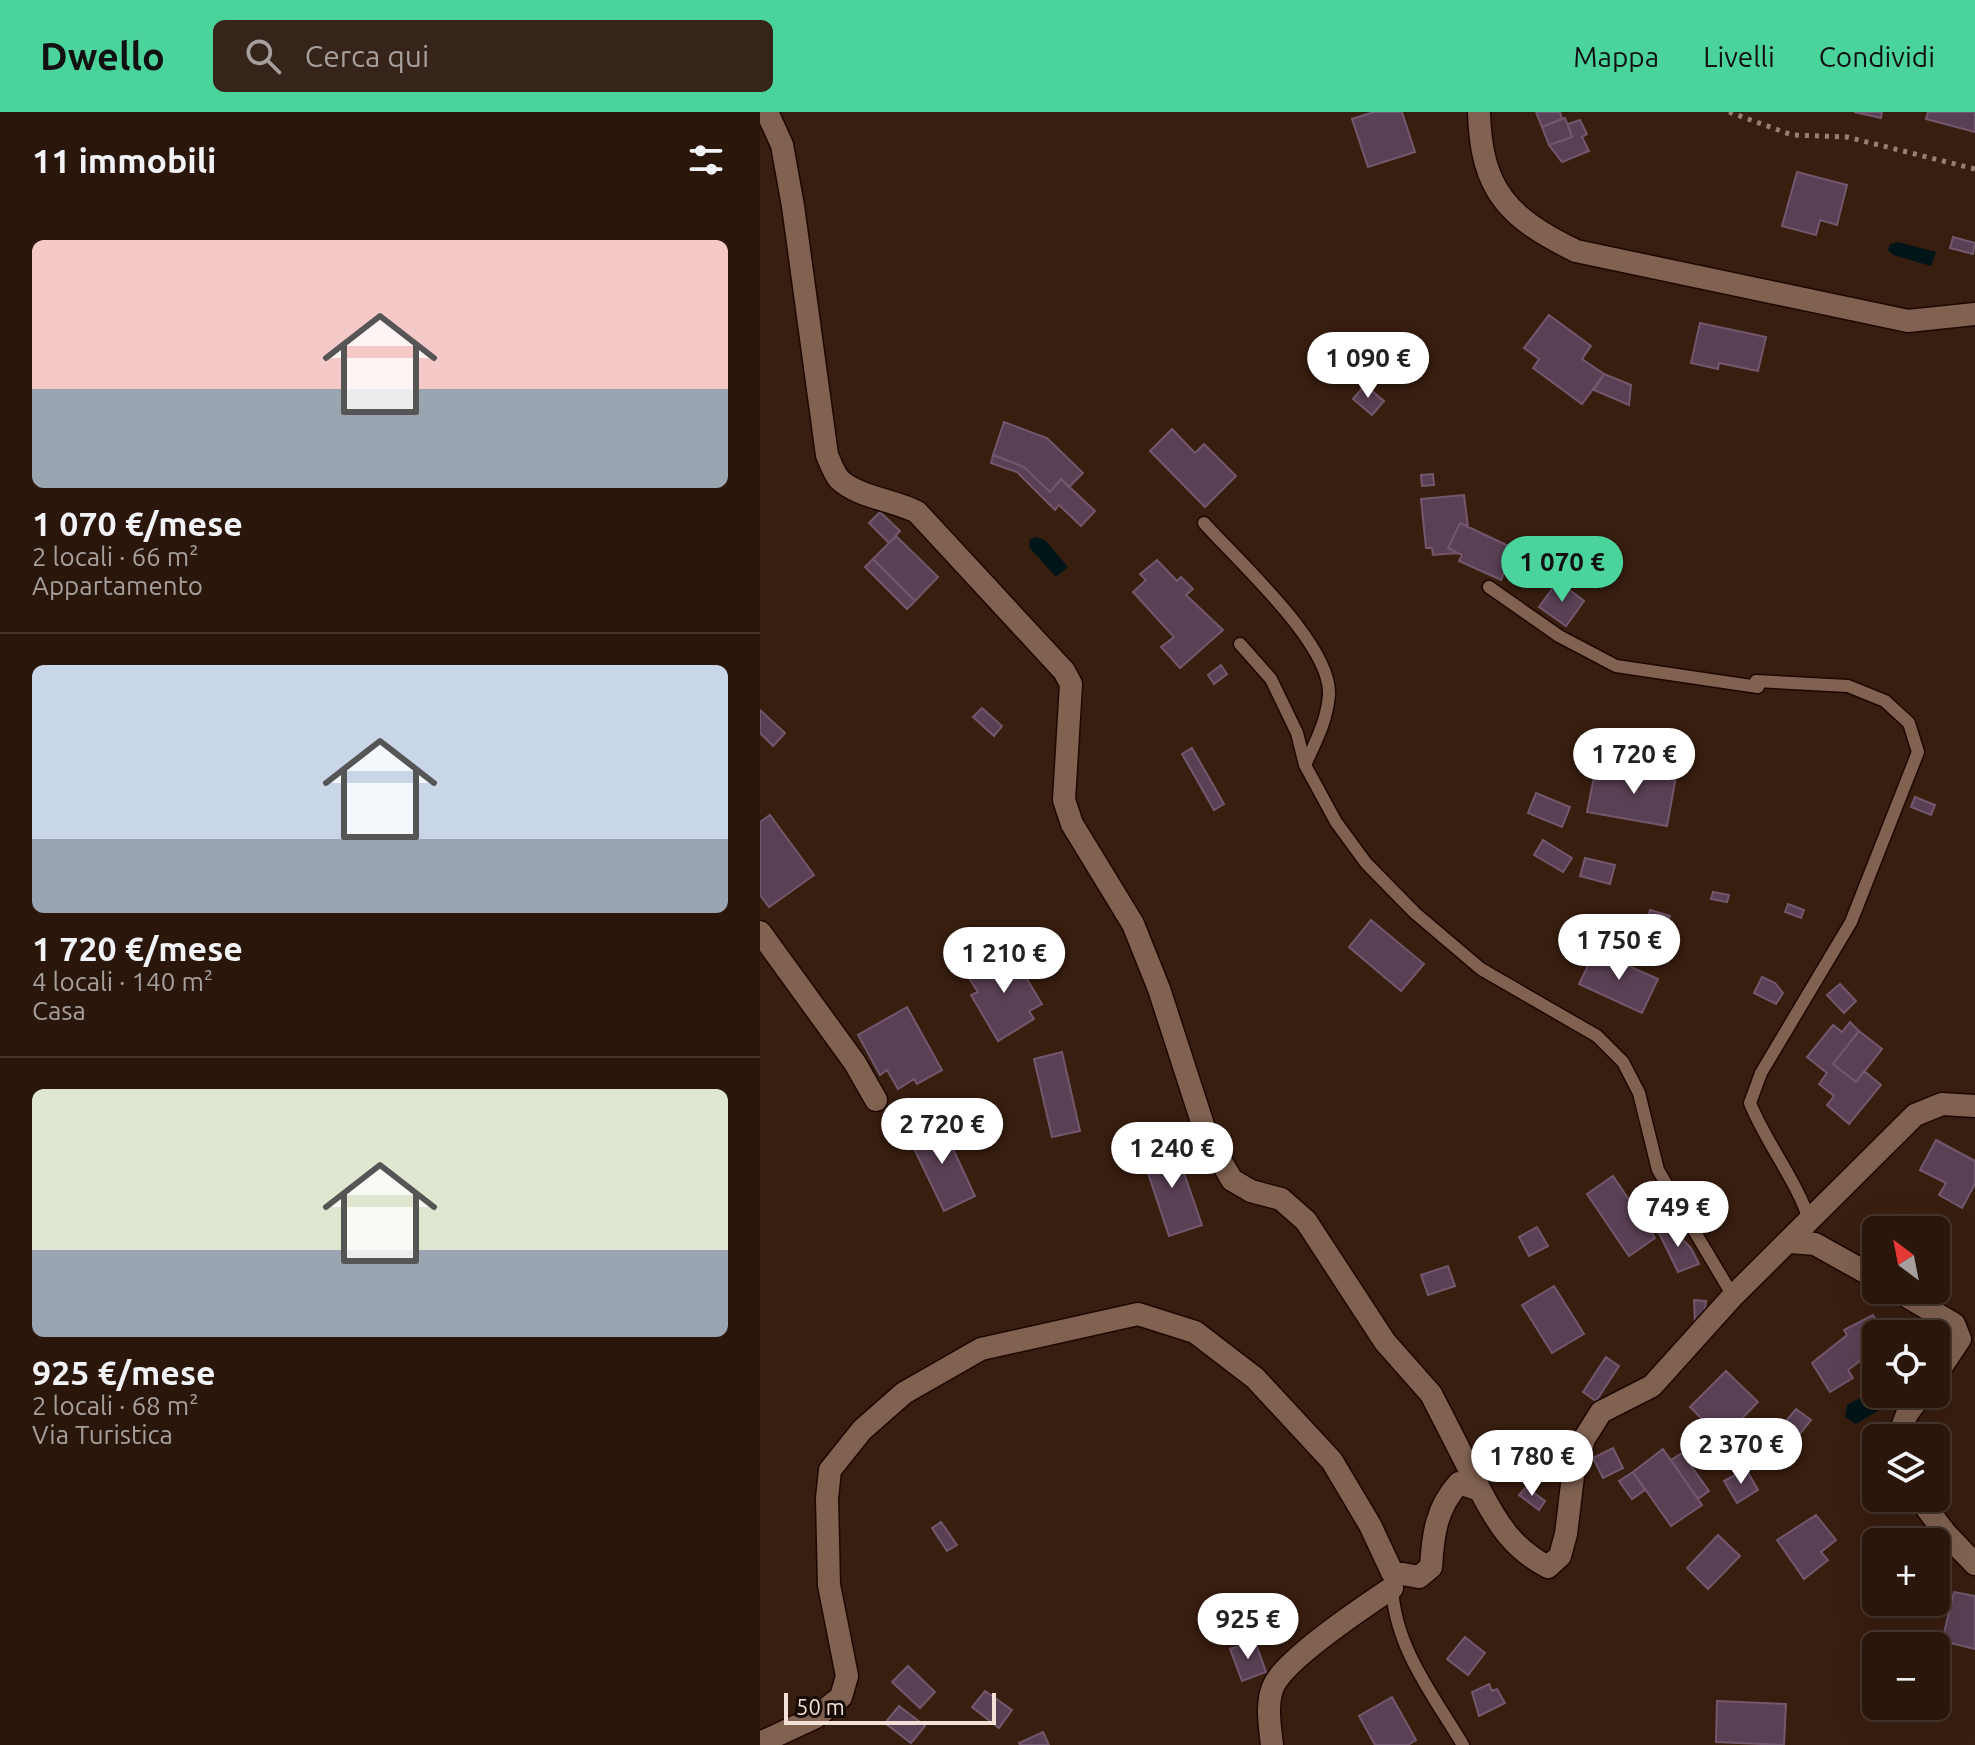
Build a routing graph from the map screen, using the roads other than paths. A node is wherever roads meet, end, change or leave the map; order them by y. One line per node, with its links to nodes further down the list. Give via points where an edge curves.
1 (767, 112): 19 (street, via 782,145 827,455 839,479 917,512 1064,671 1071,684 1064,800 1072,824 1133,924 1212,1145 1232,1180 1281,1199 1306,1221 1385,1342 1431,1394)
2 (1479, 112): 3 (street, via 1479,144 1491,185 1533,230 1576,251 1908,321)
3 (1975, 314)
4 (1204, 523): 7 (lane, via 1304,636 1325,668 1329,693 1323,725)
5 (1489, 587): 11 (lane, via 1559,636 1616,666 1758,687 1756,681 1848,686 1885,701 1909,723 1918,752 1880,854 1851,922 1761,1073 1750,1103)
6 (1240, 644): 7 (lane, via 1271,679 1297,733)
7 (1305, 765): 14 (lane, via 1366,863 1415,913 1481,969 1597,1036 1623,1062 1639,1093 1658,1170)
8 (760, 932): 9 (street)
9 (876, 1100)
10 (1975, 1106): 11 (street, via 1942,1104 1915,1115)
11 (1810, 1222): 12 (street)
12 (1791, 1242): 13 (street, via 1815,1244); 14 (street)
13 (1862, 1270)
14 (1733, 1296): 19 (street, via 1652,1386 1601,1412 1584,1439 1573,1476 1560,1556 1548,1567 1525,1555 1497,1524)
15 (1920, 1304): 16 (street)
16 (1954, 1324): 17 (lane); 18 (street, via 1960,1339)
17 (1975, 1334)
18 (1950, 1354)
19 (1480, 1490): 22 (street, via 1459,1483 1445,1498 1433,1534 1431,1567 1419,1577)
20 (1930, 1512): 21 (street)
21 (1975, 1564)
22 (1392, 1580): 23 (lane, via 1401,1638); 24 (street, via 1370,1525 1332,1461 1255,1378 1195,1332 1138,1314 981,1349 904,1393 862,1430 830,1470 829,1585 847,1676 841,1697 816,1717); 25 (street, via 1275,1683 1269,1716)
23 (1461, 1743)
24 (761, 1744)
25 (1272, 1745)

